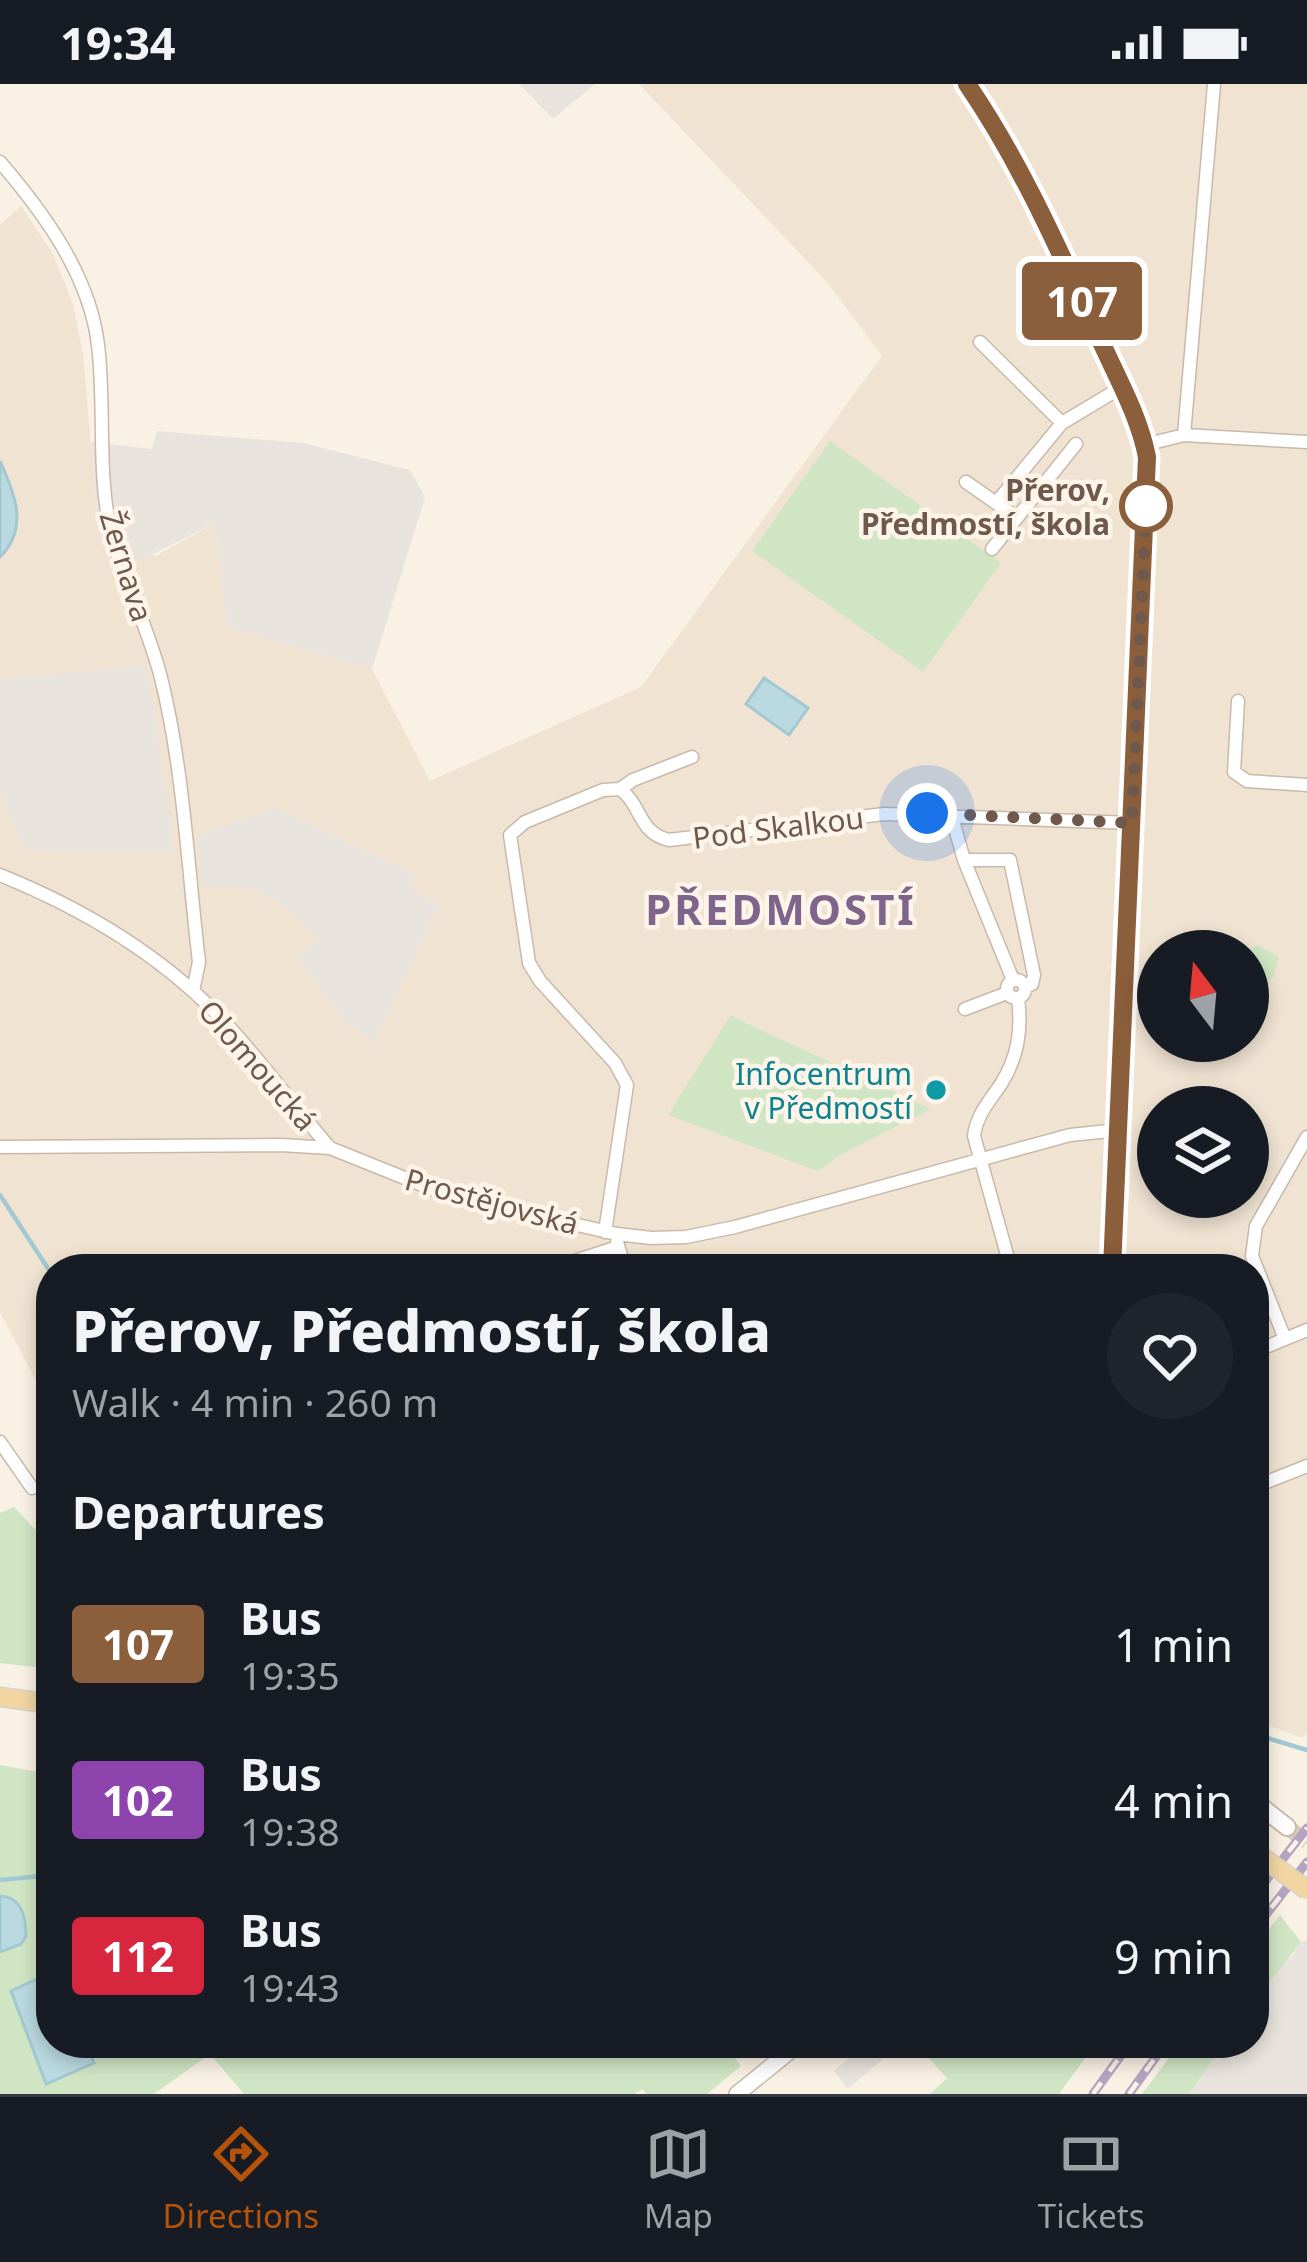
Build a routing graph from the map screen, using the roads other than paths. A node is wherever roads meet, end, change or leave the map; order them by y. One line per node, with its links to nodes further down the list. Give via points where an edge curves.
1 (967, 84): 5 (main road, via 1017,164)
2 (1214, 84): 7 (street)
3 (0, 163): 24 (street, Žernava, via 44,218 92,312 109,518 170,717 199,962)
4 (980, 342): 6 (street)
5 (1121, 387): 6 (street); 10 (main road)
6 (1062, 423): 12 (street)
7 (1184, 435): 8 (street); 10 (street)
8 (1307, 442)
9 (1076, 444): 13 (street)
10 (1144, 445): 20 (main road)
11 (966, 482): 12 (street)
12 (997, 503): 13 (street)
13 (1016, 517): 14 (street)
14 (992, 549)
15 (1238, 700): 17 (street, via 1234,772 1247,782)
16 (692, 757): 18 (street)
17 (1307, 785)
18 (620, 789): 19 (street, Pod Skalkou, via 649,831 669,840 854,816); 31 (street, via 526,822 509,842 529,963 627,1085)
19 (951, 814): 20 (street, Pod Skalkou); 21 (street)
20 (1132, 823): 26 (main road)
21 (964, 860): 23 (street); 23 (street, via 1010,860 1034,975)
22 (0, 875): 24 (street, Olomoucká, via 104,926)
23 (1016, 990): 25 (street); 30 (street, via 1019,1037 975,1126)
24 (194, 991): 29 (street, Olomoucká)
25 (965, 1009)
26 (1119, 1130): 30 (street, Prostějovská); 35 (main road)
27 (1307, 1137): 36 (street, via 1256,1226)
28 (0, 1147): 29 (street, Prostějovská)
29 (330, 1148): 31 (street, Prostějovská, via 436,1192)
30 (980, 1160): 31 (street, Prostějovská, via 702,1234); 34 (street)
31 (613, 1238): 32 (street); 33 (street)
32 (580, 1254)
33 (619, 1254)
34 (1007, 1254)
35 (1113, 1254)
36 (1252, 1254)
37 (1269, 1299): 39 (street)
38 (1307, 1330): 39 (street)
39 (1285, 1339): 40 (street)
40 (1269, 1346)
41 (0, 1442): 44 (street)
42 (1307, 1466): 43 (street)
43 (1269, 1481)
44 (32, 1488)
45 (0, 1697): 46 (main road)
46 (36, 1702)
47 (1269, 1813): 48 (main road)
48 (1287, 1827)
49 (1269, 1862): 50 (main road, bridge)
50 (1307, 1890)
51 (781, 2058): 52 (street)
52 (737, 2094)

